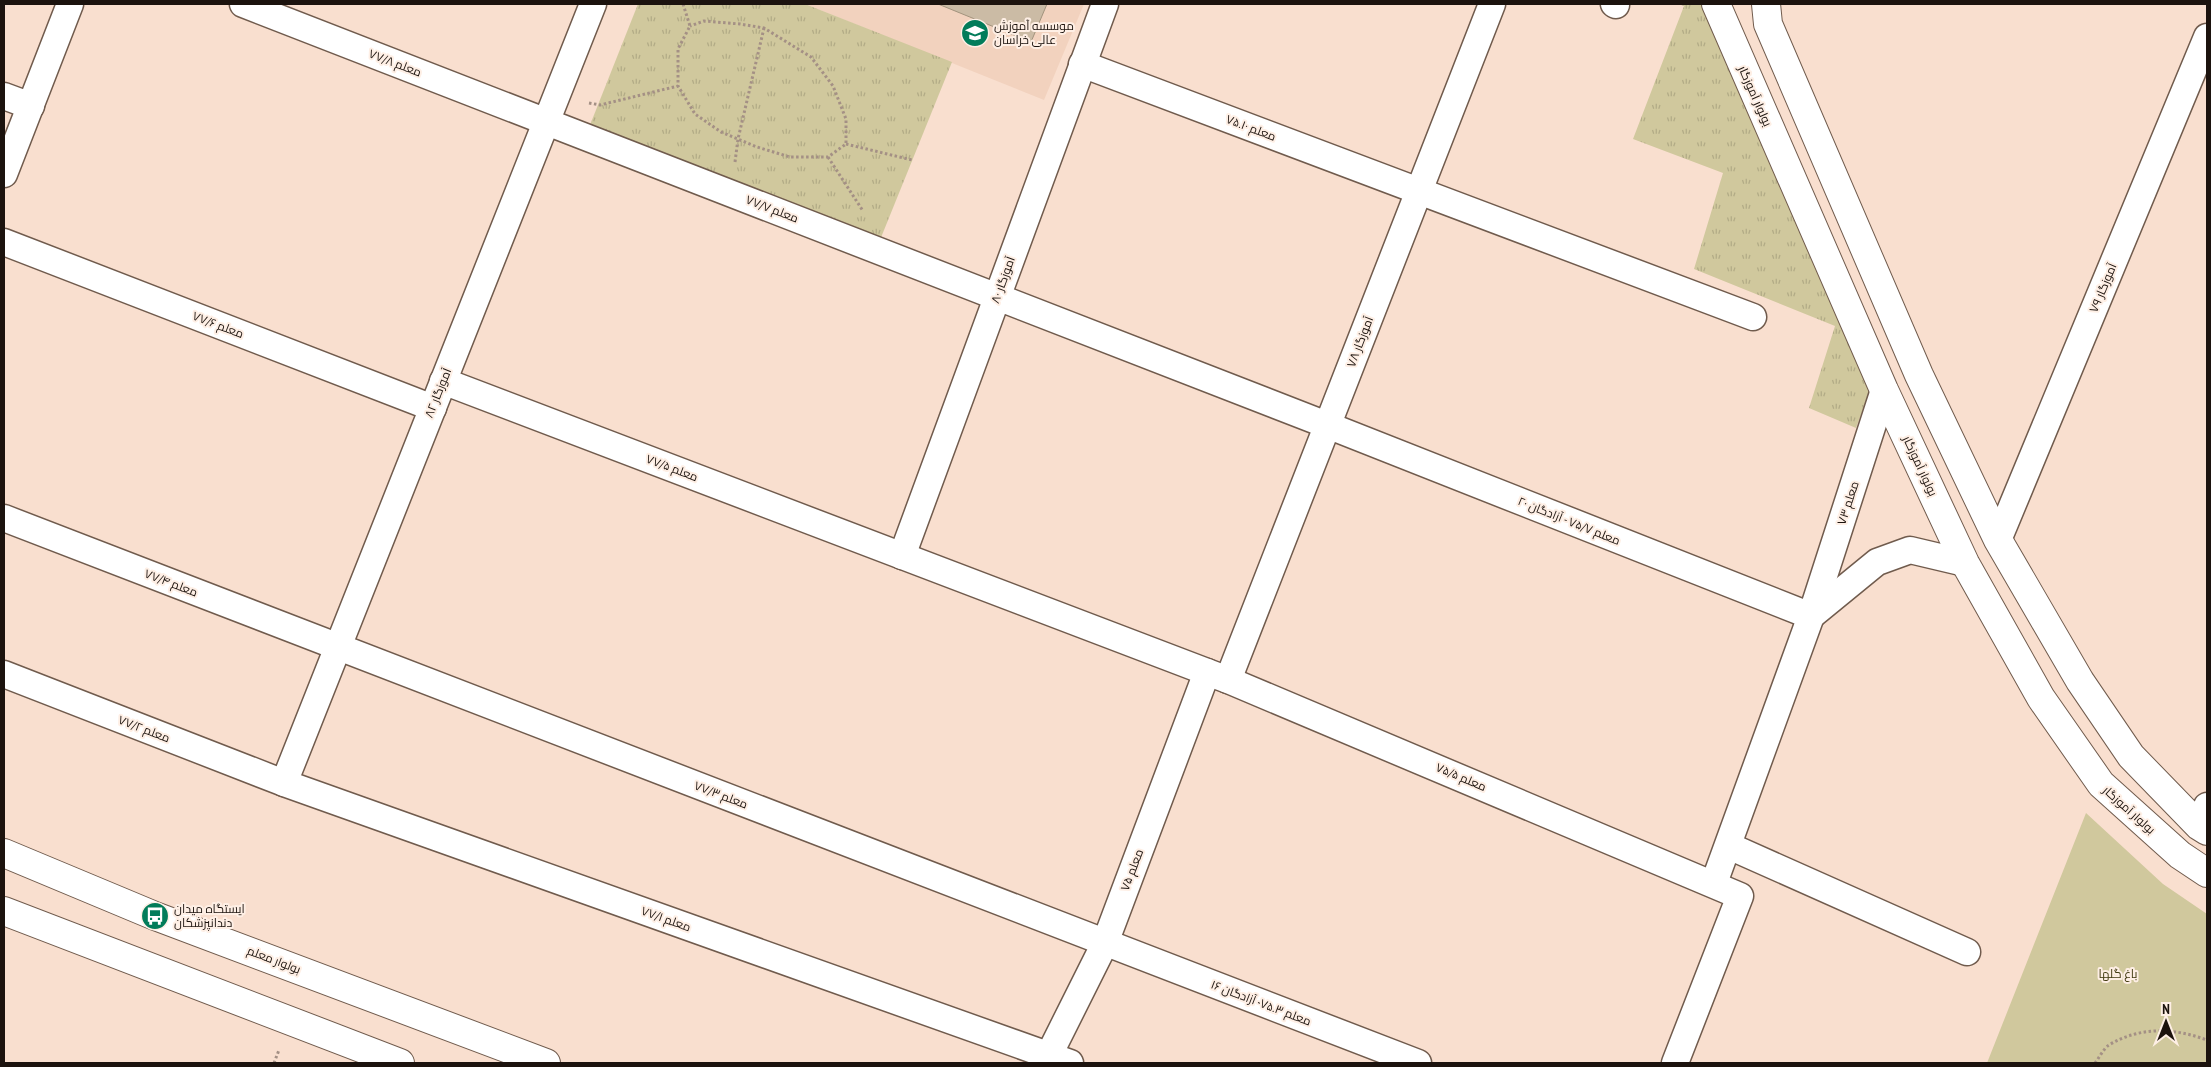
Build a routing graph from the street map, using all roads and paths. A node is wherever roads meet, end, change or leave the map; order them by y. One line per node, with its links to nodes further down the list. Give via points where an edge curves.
1 (70, 4): 16 (street)
2 (243, 4): 17 (street, معلم ۷۷/۸)
3 (593, 4): 14 (street, آموزگار ۸۲)
4 (683, 4): 9 (path)
5 (1105, 4): 12 (street, آموزگار ۸۰)
6 (1492, 4): 23 (street, آموزگار ۷۸)
7 (1716, 4): 30 (main road, بولوار آموزگار)
8 (1771, 10): 34 (main road, via 1919,375)
9 (690, 26): 10 (path, via 704,21); 13 (path, via 678,49)
10 (764, 28): 18 (path); 19 (path, via 811,57 833,86 846,119)
11 (2207, 37): 34 (street, ۷۹ آموزگار)
12 (1082, 64): 23 (street, معلم ۷۵.۱۰); 27 (street, آموزگار ۸۰)
13 (678, 86): 14 (path, via 600,105); 18 (path, via 695,114)
14 (557, 95): 17 (street, آموزگار ۸۲)
15 (4, 96): 16 (street)
16 (30, 106): 22 (street)
17 (546, 121): 24 (street, معلم ۷۷/۷); 29 (street, آموزگار ۸۲)
18 (738, 139): 20 (path, via 790,157); 24 (path)
19 (846, 144): 20 (path); 21 (path)
20 (828, 157): 26 (path, via 874,229)
21 (912, 160)
22 (4, 174)
23 (1419, 191): 28 (street, معلم ۷۵.۱۰); 32 (street, آموزگار ۷۸)
24 (732, 193): 26 (street, معلم ۷۷/۷)
25 (4, 242): 31 (street, معلم ۷۷/۶)
26 (874, 249): 27 (street, معلم ۷۷/۷)
27 (997, 297): 32 (street, معلم ۷۵/۷ - آزادگان ۲۰); 35 (street, آموزگار ۸۰)
28 (1753, 317)
29 (443, 381): 31 (street, آموزگار ۸۲); 35 (street, معلم ۷۷/۵)
30 (1884, 390): 36 (main road, بولوار آموزگار); 37 (street, معلم ۷۳)
31 (433, 408): 38 (street, آموزگار ۸۲)
32 (1327, 425): 37 (street, معلم ۷۵/۷ - آزادگان ۲۰); 40 (street, آموزگار ۷۸)
33 (4, 518): 38 (street, معلم ۷۷/۴)
34 (1998, 540): 42 (main road, via 2080,681 2131,756)
35 (902, 556): 40 (street, معلم ۷۷/۵)
36 (1965, 563): 37 (street, via 1910,550 1877,562); 45 (main road, بولوار آموزگار, via 2041,698 2101,784 2180,855)
37 (1810, 616): 43 (street, معلم ۷۳)
38 (338, 647): 41 (street, آموزگار ۸۲); 48 (street, معلم ۷۷/۳)
39 (4, 674): 41 (street, معلم ۷۷/۲)
40 (1217, 676): 46 (street, معلم ۷۵/۵); 48 (street, معلم ۷۵)
41 (284, 783): 51 (street, معلم ۷۷/۱)
42 (2205, 821)
43 (1729, 846): 46 (street, معلم ۷۳); 49 (street)
44 (4, 853): 53 (main road, بولوار معلم, via 155,916)
45 (2207, 873)
46 (1714, 883): 55 (street, معلم ۷۵/۵, via 1740,896)
47 (4, 911): 52 (main road)
48 (1104, 942): 51 (street, معلم ۷۵); 54 (street, معلم ۷۵.۳- آزادگان ۱۶)
49 (1967, 952)
50 (2207, 1040): 56 (path, via 2183,1031 2147,1030 2108,1045)
51 (1055, 1060)
52 (400, 1063)
53 (546, 1063)
54 (1418, 1063)
55 (1675, 1063)
56 (2095, 1063)

